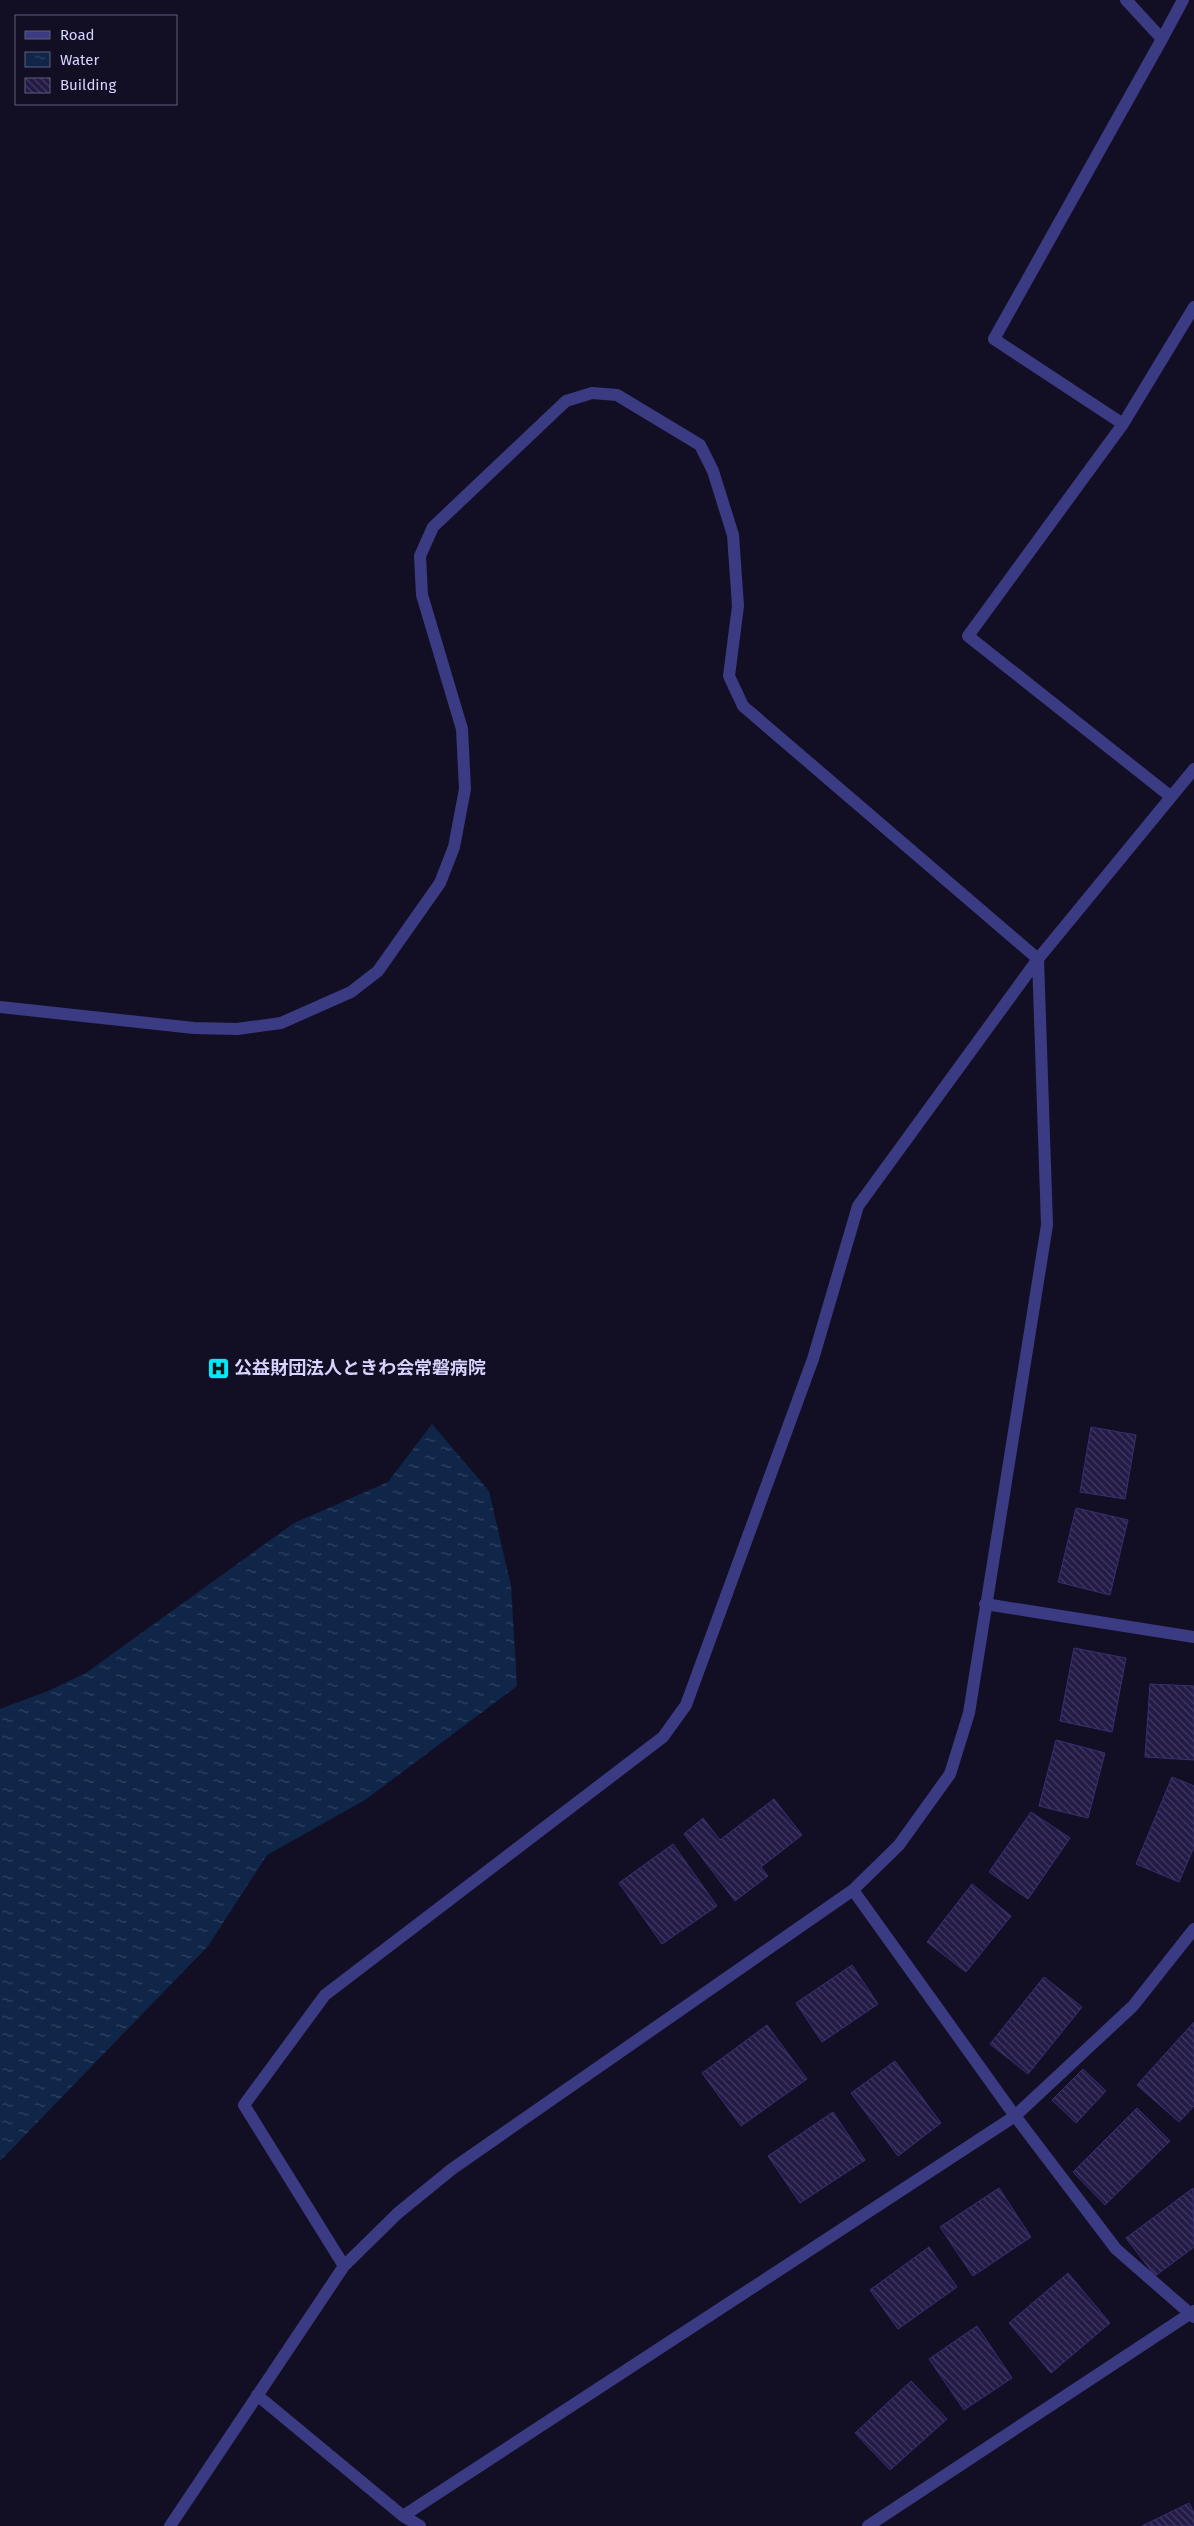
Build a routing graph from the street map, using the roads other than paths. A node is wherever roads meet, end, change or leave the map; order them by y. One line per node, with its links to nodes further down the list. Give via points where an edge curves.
1 (1126, 0): 3 (street)
2 (1183, 0): 3 (street)
3 (1162, 39): 5 (street, via 994,339)
4 (1194, 307): 5 (street)
5 (1123, 424): 7 (street, via 968,636)
6 (1194, 769): 7 (street)
7 (1170, 796): 8 (street)
8 (1038, 959): 9 (street, via 743,706 729,676 738,606 733,536 713,471 700,445 617,395 592,393 566,400 433,527 420,556 422,595 462,729 465,789 454,847 440,883 378,971 351,992 281,1023 237,1030); 10 (street, via 1047,1225); 15 (street, via 858,1206 813,1359 686,1705 663,1737 325,1996 244,2105)
9 (0, 1007)
10 (985, 1604): 11 (street); 12 (street, via 969,1714 950,1774 899,1845)
11 (1194, 1637)
12 (853, 1890): 14 (street); 15 (street, via 452,2169 398,2213)
13 (1194, 1929): 14 (street, via 1133,2006)
14 (1015, 2116): 16 (street, via 1116,2249); 18 (street)
15 (344, 2266): 17 (street)
16 (1193, 2314): 21 (street)
17 (257, 2395): 18 (street); 19 (street)
18 (403, 2516): 20 (street)
19 (170, 2526)
20 (420, 2526)
21 (868, 2526)

